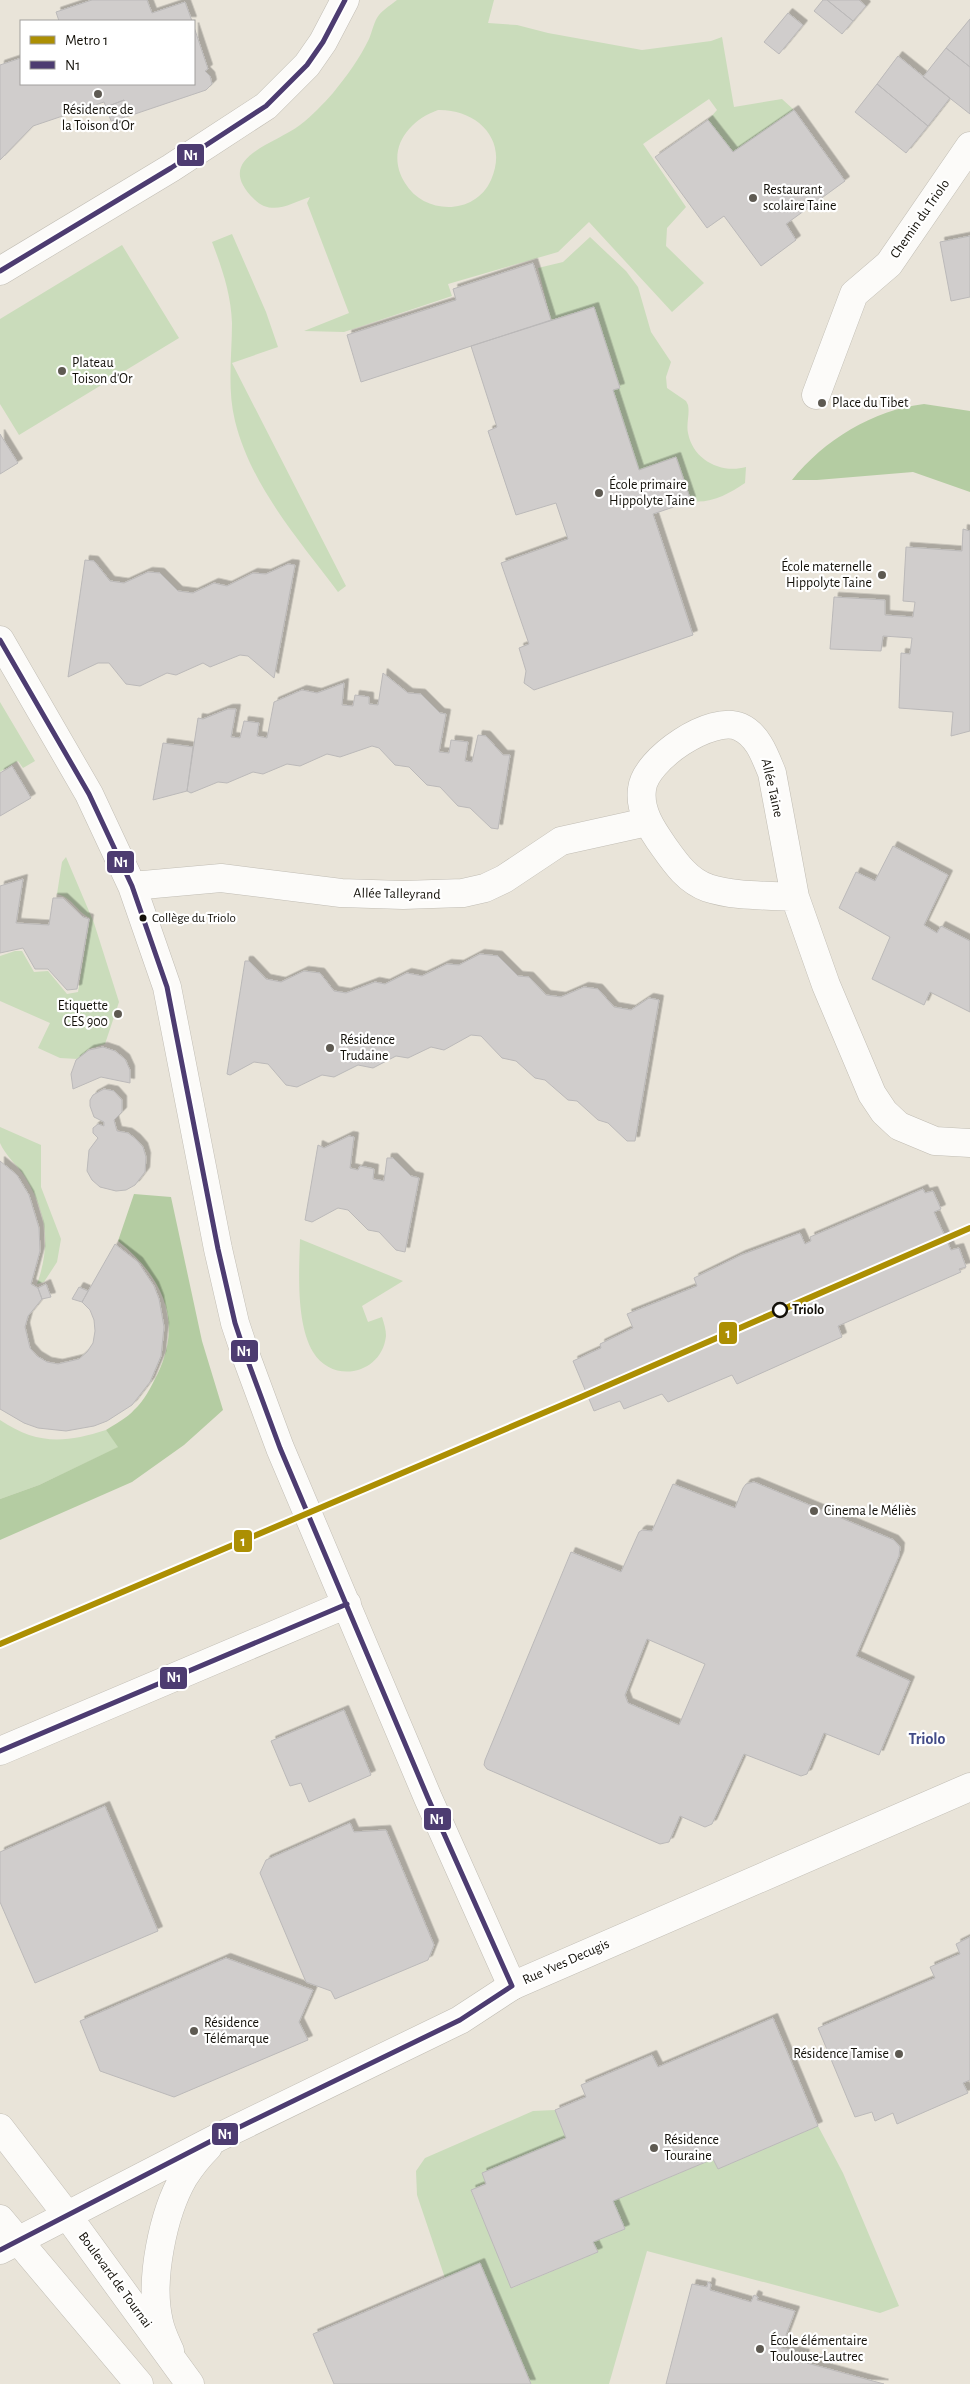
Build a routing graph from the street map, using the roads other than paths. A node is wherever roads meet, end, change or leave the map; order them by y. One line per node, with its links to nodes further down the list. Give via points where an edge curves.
1 (345, 0): 3 (street, via 307,65 266,106 171,168)
2 (970, 146): 4 (street, Chemin du Triolo, via 889,264 854,294)
3 (0, 271)
4 (816, 395)
5 (0, 640): 7 (street, via 89,794)
6 (647, 822): 7 (street, Allée Talleyrand, via 561,841 504,879 463,893 360,894 221,878); 8 (street, Allée Taine, via 679,868 707,887 734,894); 8 (street, Allée Taine, via 642,788 656,761 692,735 708,728 740,727 755,738 772,773)
7 (132, 886): 10 (street, via 167,987 235,1323 280,1448)
8 (795, 897): 9 (street, Allée Taine, via 829,993 872,1094 884,1112 899,1126 935,1141)
9 (970, 1143)
10 (347, 1604): 11 (street); 13 (street, via 428,1798)
11 (0, 1751)
12 (970, 1787): 13 (street, Rue Yves Decugis)
13 (512, 1986): 15 (street, Rue Yves Decugis, via 460,2020)
14 (0, 2128): 16 (street, Boulevard de Tournai)
15 (217, 2138): 16 (street, Rue Yves Decugis); 19 (street, Boulevard de Tournai, via 183,2179 169,2214 161,2249 155,2284 159,2322)
16 (67, 2214): 18 (street, Rue Yves Decugis); 19 (street, Boulevard de Tournai)
17 (0, 2219): 18 (street)
18 (9, 2245): 20 (street)
19 (174, 2362): 21 (street, Boulevard de Tournai)
20 (139, 2384)
21 (190, 2384)

